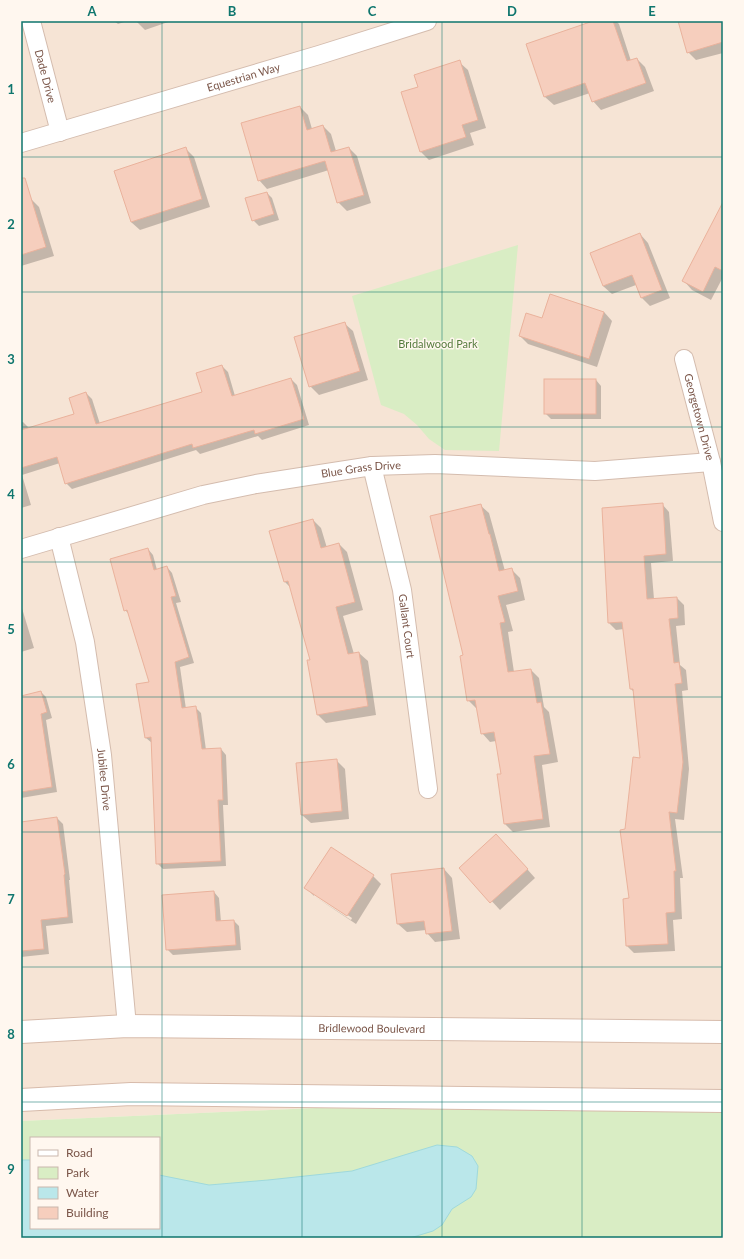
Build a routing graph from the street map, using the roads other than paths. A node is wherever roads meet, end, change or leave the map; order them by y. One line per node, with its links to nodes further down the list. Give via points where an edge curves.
1 (31, 21): 3 (street, Dade Drive)
2 (427, 21): 3 (street, Equestrian Way)
3 (60, 132): 4 (street, Equestrian Way)
4 (21, 143)
5 (684, 359): 6 (street, Georgetown Drive)
6 (711, 462): 7 (street, Blue Grass Drive, via 595,471 435,464); 8 (street, Georgetown Drive)
7 (372, 466): 9 (street, Blue Grass Drive, via 203,495); 11 (street, Gallant Court, via 402,590)
8 (723, 522)
9 (59, 537): 10 (street, Blue Grass Drive); 12 (street, Jubilee Drive, via 85,642 102,755)
10 (21, 549)
11 (428, 789)
12 (128, 1026): 13 (main road, Bridlewood Boulevard); 14 (main road, Bridlewood Boulevard)
13 (21, 1032)
14 (723, 1032)
15 (21, 1100): 16 (main road, via 131,1094)
16 (723, 1101)

